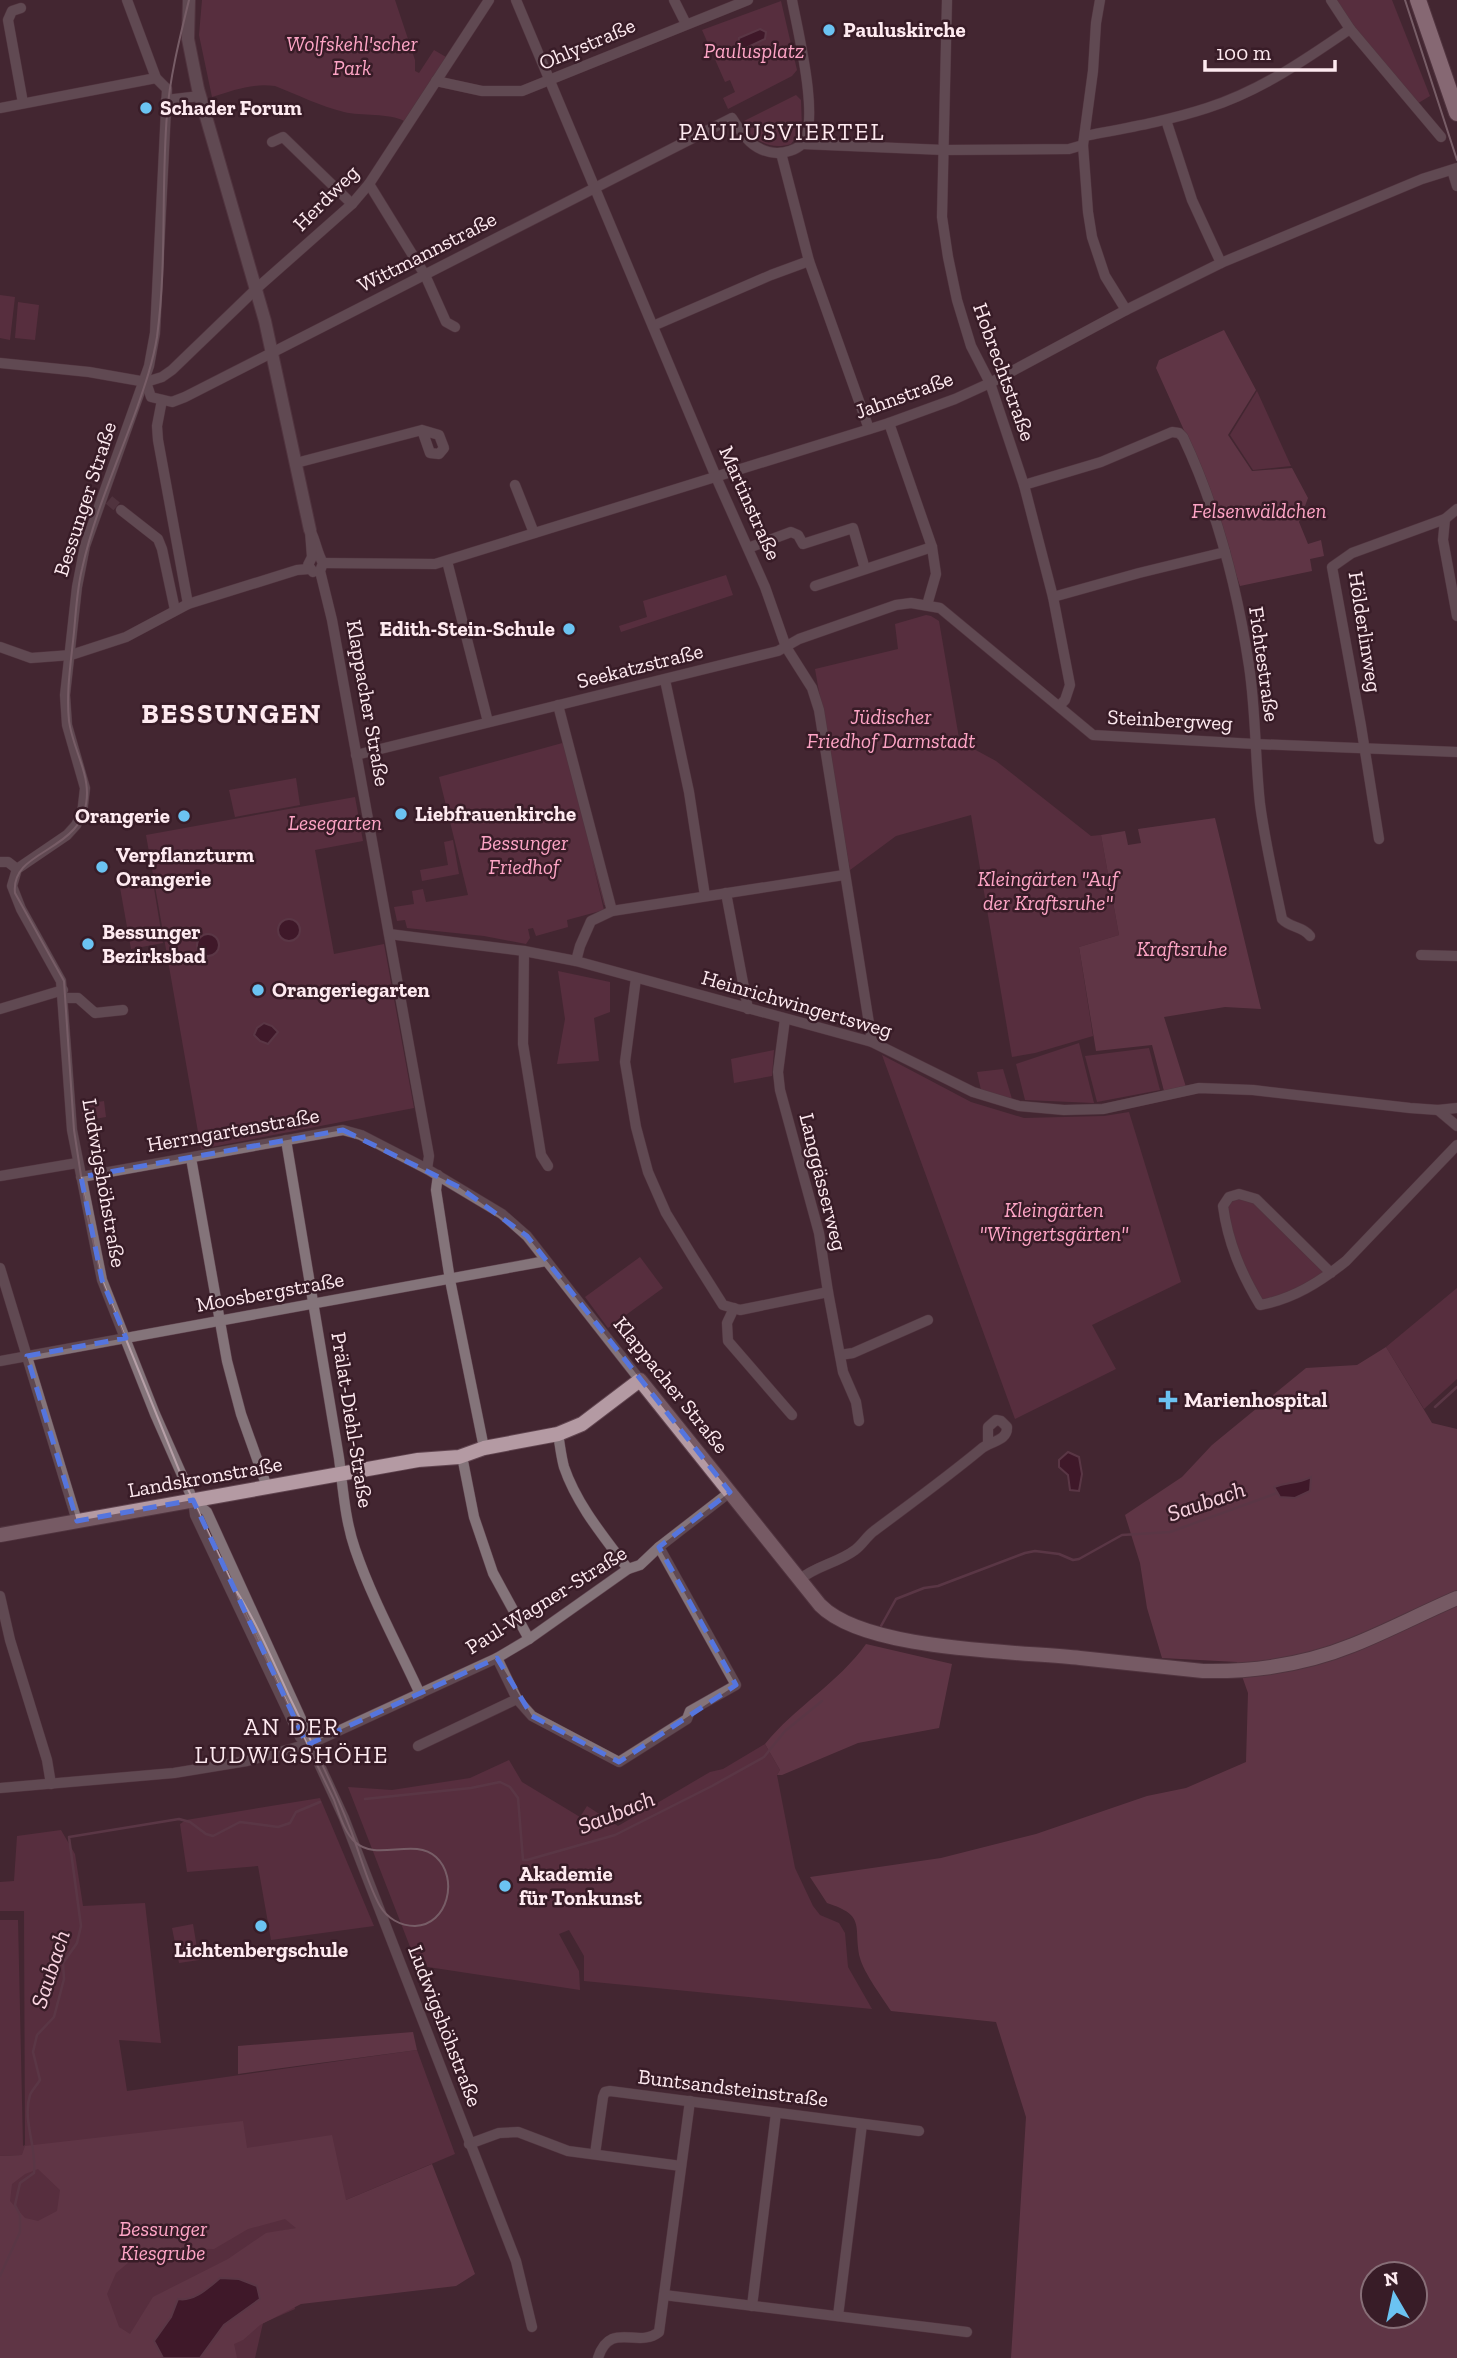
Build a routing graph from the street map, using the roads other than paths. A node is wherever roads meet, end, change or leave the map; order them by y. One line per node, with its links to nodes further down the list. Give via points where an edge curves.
1 (127, 0): 15 (street)
2 (189, 0): 19 (street, Klappacher Straße, via 188,38)
3 (489, 0): 17 (street, Herdweg)
4 (516, 0): 16 (street, Martinstraße)
5 (674, 0): 13 (street)
6 (747, 0): 13 (street, Ohlystraße)
7 (792, 0): 27 (street, via 809,99 808,132)
8 (947, 0): 28 (street, Hobrechtstraße)
9 (1100, 0): 25 (street)
10 (1331, 0): 14 (street)
11 (1422, 2): 22 (main road)
12 (21, 8): 20 (street, via 12,11 8,20)
13 (685, 24): 16 (street, Ohlystraße)
14 (1350, 29): 23 (street, via 1295,68 1209,107); 24 (street)
15 (156, 78): 18 (street); 20 (street)
16 (550, 80): 17 (street, Ohlystraße, via 513,92); 33 (street, Martinstraße)
17 (436, 81): 31 (street, Herdweg)
18 (167, 94): 19 (street); 44 (street, Bessunger Straße, via 155,333)
19 (200, 96): 38 (street, Klappacher Straße)
20 (23, 103): 21 (street)
21 (0, 108)
22 (1457, 113)
23 (1166, 120): 25 (street); 36 (street, via 1192,200)
24 (1441, 137)
25 (1084, 140): 28 (street, via 1069,149); 39 (street, via 1092,237 1105,276)
26 (272, 142): 34 (street, via 283,137)
27 (802, 144): 28 (street); 29 (street)
28 (944, 150): 45 (street, Hobrechtstraße, via 942,217 948,257 971,346)
29 (781, 153): 33 (street, Wittmannstraße, via 751,144 732,118); 35 (street)
30 (1454, 169): 32 (street); 36 (street, Jahnstraße)
31 (369, 184): 34 (street, Herdweg); 37 (street)
32 (1457, 186)
33 (596, 188): 37 (street, Wittmannstraße); 40 (street, Martinstraße)
34 (352, 204): 38 (street, Herdweg)
35 (809, 261): 40 (street); 48 (street)
36 (1221, 263): 39 (street, Jahnstraße)
37 (425, 275): 41 (street, via 446,322); 42 (street, Wittmannstraße)
38 (256, 289): 42 (street, Klappacher Straße); 44 (street, Herdweg, via 172,370)
39 (1126, 310): 45 (street, Jahnstraße)
40 (653, 326): 51 (street, Martinstraße)
41 (455, 327)
42 (272, 353): 46 (street, Wittmannstraße, via 185,397); 50 (street, Klappacher Straße)
43 (0, 363): 44 (street)
44 (145, 382): 46 (street, via 151,397); 73 (street, Bessunger Straße, via 79,572)
45 (990, 383): 47 (street, Jahnstraße); 53 (street, Hobrechtstraße)
46 (162, 400): 67 (street, via 158,440)
47 (889, 423): 48 (street, Jahnstraße); 59 (street)
48 (869, 429): 51 (street, Jahnstraße)
49 (422, 430): 50 (street)
50 (296, 463): 57 (street, Klappacher Straße)
51 (716, 477): 58 (street, Jahnstraße); 60 (street, Martinstraße)
52 (515, 485): 58 (street)
53 (1024, 485): 61 (street, Fichtestraße, via 1101,462 1175,432 1183,437 1203,481); 66 (street, Hobrechtstraße)
54 (1457, 509): 56 (street, Hölderlinweg)
55 (121, 510): 69 (street, via 158,539)
56 (1445, 519): 70 (street, via 1443,540); 79 (street, Hölderlinweg, via 1352,553 1332,567)
57 (310, 530): 63 (street, Klappacher Straße, via 317,543)
58 (534, 533): 62 (street, Jahnstraße)
59 (932, 547): 64 (street); 68 (street, via 936,574)
60 (748, 548): 64 (street, via 791,532 799,535 803,544 853,528); 71 (street, Martinstraße)
61 (1225, 552): 66 (street); 78 (street, Fichtestraße, via 1249,666)
62 (447, 561): 63 (street, Jahnstraße); 77 (street)
63 (319, 566): 67 (street); 81 (street, Klappacher Straße)
64 (865, 569): 65 (street)
65 (815, 586)
66 (1054, 597): 76 (street, Hobrechtstraße, via 1070,685)
67 (188, 604): 69 (street)
68 (927, 605): 71 (street, Seekatzstraße, via 896,605); 76 (street, Steinbergweg, via 940,608)
69 (175, 610): 73 (street, via 126,637)
70 (1457, 616)
71 (786, 646): 74 (street, Seekatzstraße, via 778,652); 85 (street, Martinstraße, via 812,688 819,710)
72 (0, 648): 73 (street, via 31,658)
73 (69, 655): 84 (street, Bessunger Straße, via 67,724 85,788 82,814 67,835)
74 (665, 680): 75 (street, Seekatzstraße); 87 (street)
75 (558, 705): 77 (street, Seekatzstraße); 88 (street)
76 (1059, 706): 78 (street, Steinbergweg, via 1093,734)
77 (488, 722): 81 (street, Seekatzstraße)
78 (1255, 744): 79 (street, Steinbergweg); 90 (street, Fichtestraße, via 1261,806 1282,919)
79 (1365, 749): 80 (street, Steinbergweg); 82 (street, Hölderlinweg)
80 (1457, 752)
81 (356, 755): 89 (street, Klappacher Straße)
82 (1379, 839)
83 (0, 862): 84 (street)
84 (18, 869): 96 (street, Ludwigshöhstraße, via 13,894 61,981)
85 (844, 875): 86 (street); 101 (street, Martinstraße)
86 (726, 893): 87 (street); 98 (street)
87 (705, 896): 88 (street)
88 (612, 911): 94 (street, via 591,921)
89 (389, 934): 91 (street, Heinrichwingertsweg); 110 (street, Klappacher Straße, via 429,1156)
90 (1310, 936)
91 (524, 951): 94 (street, Heinrichwingertsweg); 109 (street, via 523,1044 541,1155)
92 (1421, 955): 93 (street)
93 (1457, 956)
94 (576, 961): 95 (street, Heinrichwingertsweg)
95 (636, 978): 98 (street, Heinrichwingertsweg); 120 (street, via 625,1062 648,1172 666,1213 723,1305)
96 (63, 994): 97 (street); 99 (street, via 78,998 95,1013); 108 (street, Ludwigshöhstraße)
97 (0, 1009)
98 (748, 1009): 100 (street, Heinrichwingertsweg)
99 (123, 1010)
100 (785, 1019): 101 (street, Heinrichwingertsweg); 118 (street, Langgässerweg, via 780,1090 819,1233)
101 (872, 1042): 103 (street, Heinrichwingertsweg, via 973,1092 1019,1106 1104,1109 1199,1088)
102 (1457, 1108): 103 (street, Heinrichwingertsweg)
103 (1438, 1110): 104 (street)
104 (1457, 1126)
105 (286, 1140): 107 (street, Herrngartenstraße); 110 (street, Herrngartenstraße, via 343,1130); 119 (street, Prälat-Diehl-Straße)
106 (1457, 1146): 116 (street)
107 (191, 1158): 113 (street, Herrngartenstraße); 122 (street)
108 (77, 1163): 111 (street); 113 (street, Ludwigshöhstraße)
109 (548, 1166)
110 (427, 1169): 112 (street, Klappacher Straße)
111 (0, 1175)
112 (438, 1175): 114 (street, Klappacher Straße, via 502,1214); 117 (street, via 436,1190)
113 (81, 1177): 123 (street, Ludwigshöhstraße, via 102,1280)
114 (546, 1261): 117 (street, Moosbergstraße); 127 (street, Klappacher Straße)
115 (0, 1268): 125 (street)
116 (1331, 1273): 116 (street, via 1256,1199 1239,1194 1229,1197 1223,1206 1226,1231 1234,1257 1260,1305 1292,1296)
117 (450, 1280): 119 (street, Moosbergstraße); 132 (street)
118 (828, 1292): 120 (street); 124 (street, Langgässerweg)
119 (314, 1304): 122 (street, Moosbergstraße); 135 (street, Prälat-Diehl-Straße)
120 (734, 1308): 128 (street, via 727,1323 728,1341)
121 (928, 1320): 124 (street)
122 (220, 1321): 123 (street, Moosbergstraße); 136 (street, via 234,1390)
123 (125, 1338): 125 (street, Moosbergstraße); 138 (street, Ludwigshöhstraße)
124 (840, 1355): 129 (street, Langgässerweg)
125 (27, 1356): 126 (street, Moosbergstraße); 139 (street)
126 (0, 1361)
127 (640, 1380): 130 (main road, Landskronstraße, via 582,1424); 137 (main road, Klappacher Straße)
128 (792, 1415)
129 (859, 1421)
130 (558, 1434): 132 (main road, Landskronstraße); 142 (street, via 573,1487)
131 (988, 1443): 143 (street, via 857,1549)
132 (484, 1448): 133 (main road, Landskronstraße); 134 (main road, Landskronstraße, via 460,1447)
133 (462, 1456): 134 (main road, Landskronstraße); 146 (street, via 474,1517 493,1573)
134 (418, 1460): 135 (main road, Landskronstraße)
135 (342, 1474): 136 (main road, Landskronstraße); 148 (street, Prälat-Diehl-Straße, via 354,1547)
136 (267, 1487): 138 (main road, Landskronstraße)
137 (730, 1492): 141 (street, Paul-Wagner-Straße); 143 (main road, Klappacher Straße)
138 (193, 1500): 139 (main road, Landskronstraße); 150 (street, Ludwigshöhstraße, via 207,1512)
139 (76, 1521): 140 (main road, Landskronstraße)
140 (0, 1535)
141 (659, 1547): 142 (street, Paul-Wagner-Straße, via 640,1565); 149 (street, via 736,1685 690,1711 687,1719 619,1762 532,1716)
142 (628, 1569): 146 (street, Paul-Wagner-Straße)
143 (799, 1580): 145 (main road, Klappacher Straße, via 832,1616 884,1637 1203,1671 1254,1669 1321,1656)
144 (0, 1595): 152 (street)
145 (1457, 1598)
146 (528, 1639): 147 (street, Paul-Wagner-Straße)
147 (497, 1658): 148 (street, Paul-Wagner-Straße); 149 (street)
148 (420, 1694): 150 (street, Paul-Wagner-Straße)
149 (517, 1699): 151 (street)
150 (310, 1744): 152 (street, Paul-Wagner-Straße, via 174,1773); 158 (street, Ludwigshöhstraße, via 344,1818)
151 (418, 1746)
152 (51, 1784): 153 (street, Paul-Wagner-Straße)
153 (0, 1788)
154 (690, 2101): 155 (street, Buntsandsteinstraße); 159 (street, Buntsandsteinstraße, via 605,2092); 160 (street)
155 (776, 2113): 156 (street, Buntsandsteinstraße); 162 (street)
156 (862, 2124): 157 (street, Buntsandsteinstraße); 163 (street)
157 (919, 2131)
158 (469, 2144): 159 (street, via 499,2133 519,2132 558,2149); 164 (street, Ludwigshöhstraße, via 516,2261)
159 (595, 2154): 160 (street)
160 (681, 2166): 161 (street)
161 (664, 2295): 162 (street); 166 (street, via 659,2332 648,2337 615,2337 607,2341)
162 (752, 2306): 163 (street)
163 (838, 2316): 165 (street)
164 (532, 2327)
165 (967, 2332)
166 (598, 2358)

